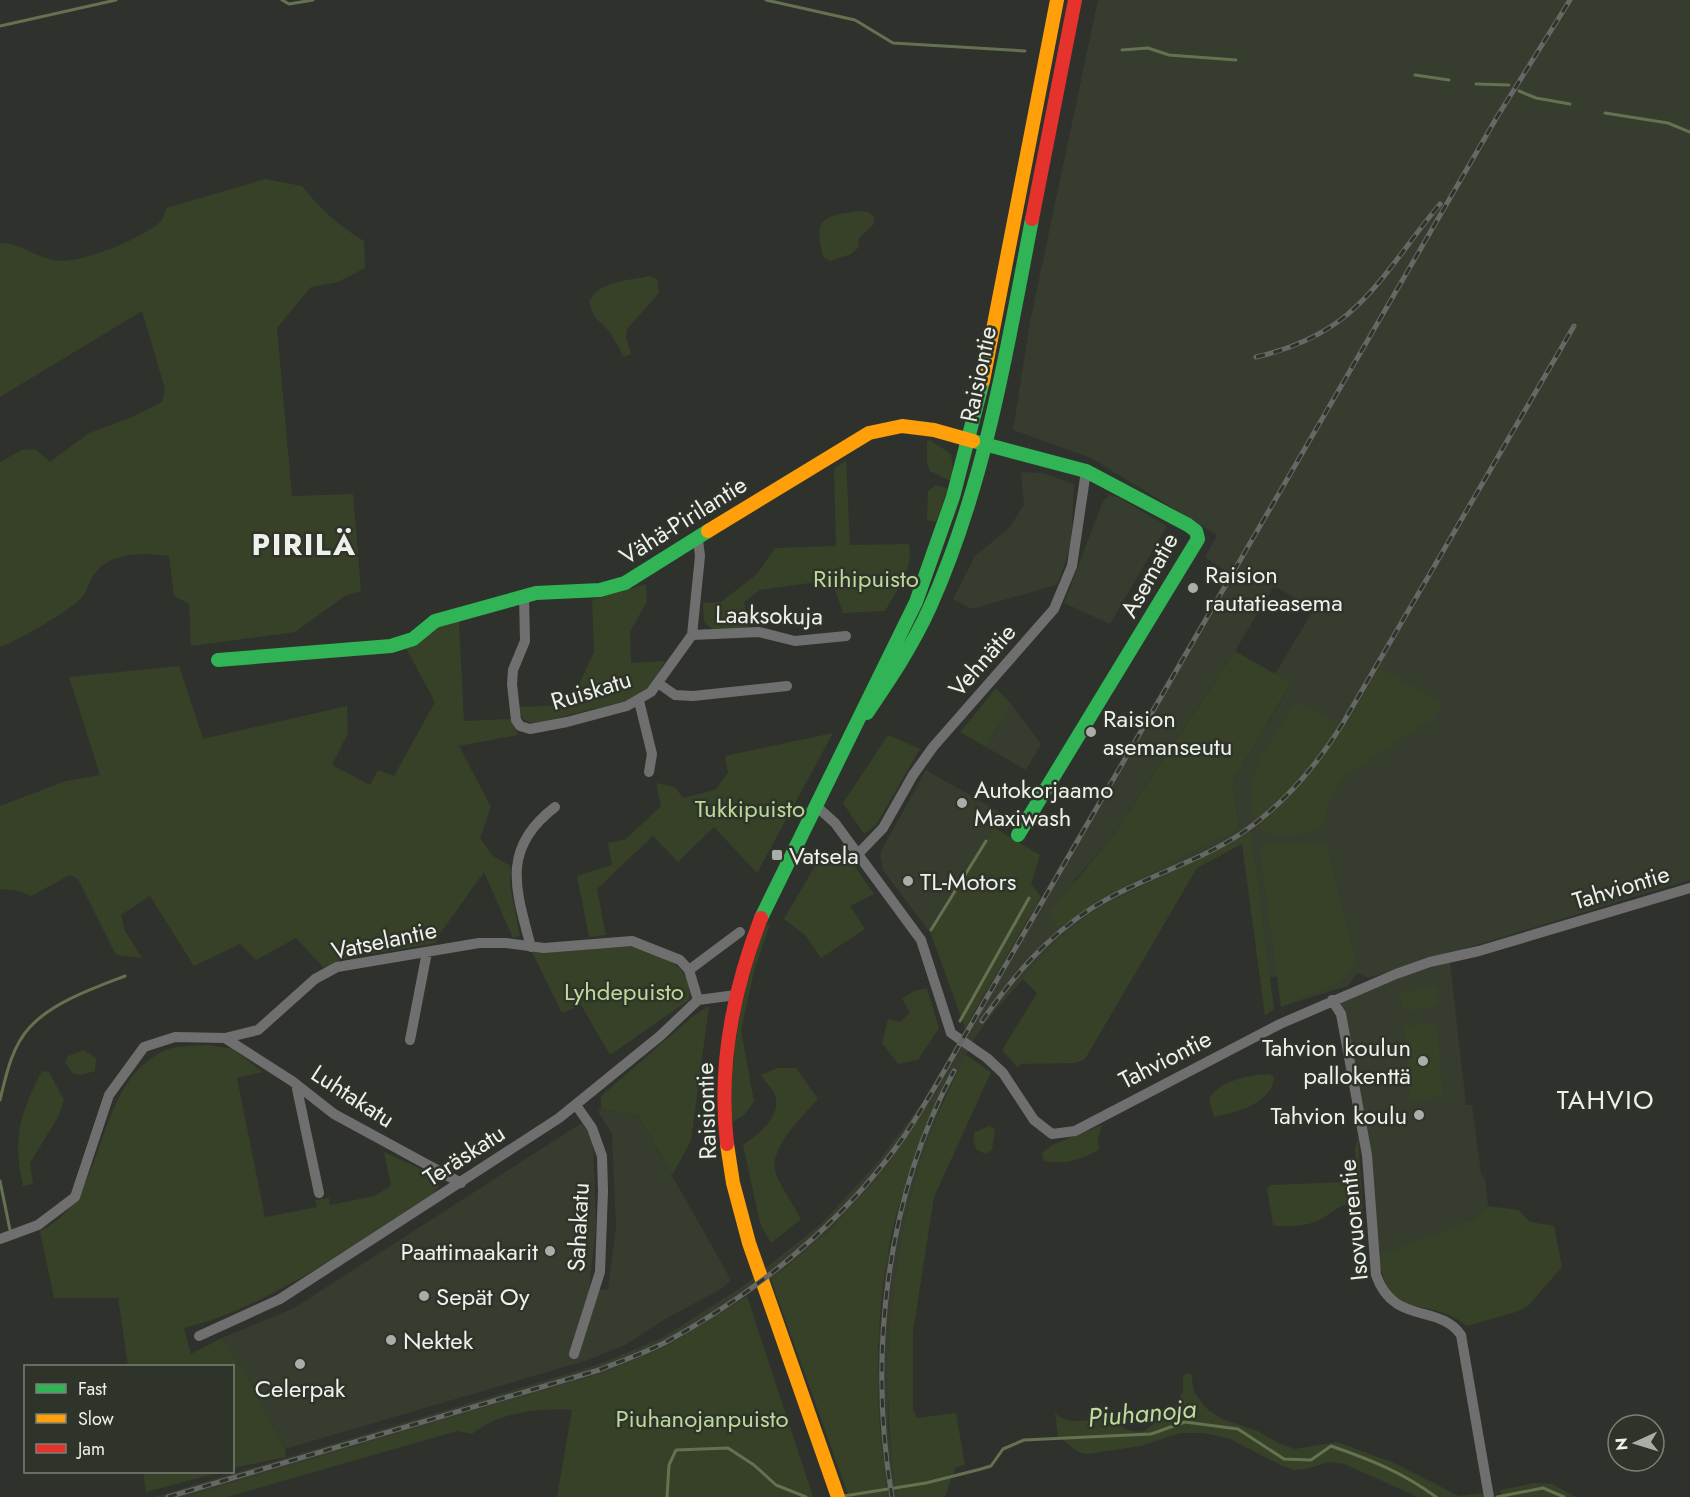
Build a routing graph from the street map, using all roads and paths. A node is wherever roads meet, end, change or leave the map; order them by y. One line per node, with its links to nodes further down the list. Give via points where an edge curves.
1 (1057, 0): 3 (main road, Raisiontie)
2 (1075, 0): 4 (main road, Raisiontie)
3 (969, 441): 4 (main road, Vähä-Pirilantie); 6 (main road, Vähä-Pirilantie, via 902,426 869,434 749,504); 14 (main road, Raisiontie, via 927,573)
4 (986, 445): 5 (main road, Asematie); 14 (main road, Raisiontie, via 932,605 899,666)
5 (1086, 471): 18 (main road, Asematie, via 1188,525 1196,531 1198,539); 19 (street, Vehnätie, via 1072,566 1054,609 933,747 883,828)
6 (698, 540): 7 (main road, Vähä-Pirilantie, via 625,583 600,590 546,591); 8 (street, via 700,556)
7 (524, 596): 10 (main road, Vähä-Pirilantie, via 435,621 413,639 391,646); 13 (street, Ruiskatu, via 525,641 513,670 516,720 520,726 530,729 567,722)
8 (692, 635): 9 (street, Laaksokuja, via 759,632 795,641); 11 (street, Ruiskatu)
9 (846, 636)
10 (218, 660)
11 (658, 683): 12 (street, via 675,695 693,696); 13 (street, Ruiskatu)
12 (787, 687)
13 (639, 701): 15 (street, via 652,754)
14 (853, 732): 16 (main road, Raisiontie)
15 (649, 772)
16 (815, 805): 19 (street, Tahviontie); 25 (main road, Raisiontie, via 763,913)
17 (555, 807): 22 (street, via 543,816 518,854 516,888)
18 (1018, 835)
19 (859, 854): 27 (street, Tahviontie, via 921,940 951,1033 995,1066 1034,1120 1053,1134 1075,1131 1270,1028)
20 (1690, 888): 27 (street, Tahviontie, via 1430,962)
21 (740, 932): 24 (street)
22 (531, 947): 23 (street, Vatselantie, via 479,943); 24 (street, Vatselantie, via 632,941 670,955)
23 (428, 952): 28 (street, Vatselantie, via 337,967 315,979 258,1030); 29 (street)
24 (689, 970): 26 (street)
25 (736, 996): 26 (street); 37 (main road, Raisiontie, via 724,1081 733,1186 761,1281)
26 (698, 1000): 31 (street, Teräskatu)
27 (1332, 1000): 38 (street, Isovuorentie, via 1344,1022 1363,1129 1376,1275 1388,1299 1455,1326 1461,1335)
28 (225, 1038): 30 (street, Luhtakatu); 34 (street, Vatselantie, via 175,1037 144,1047 109,1095 75,1197 38,1225)
29 (410, 1040)
30 (296, 1084): 32 (street, Luhtakatu, via 334,1114); 33 (street)
31 (576, 1105): 32 (street, Teräskatu); 36 (street, Sahakatu, via 592,1128 602,1156 603,1191 600,1272)
32 (461, 1183): 35 (street, Teräskatu, via 280,1299)
33 (320, 1193)
34 (0, 1239)
35 (199, 1336)
36 (574, 1354)
37 (837, 1491)
38 (1489, 1497)

